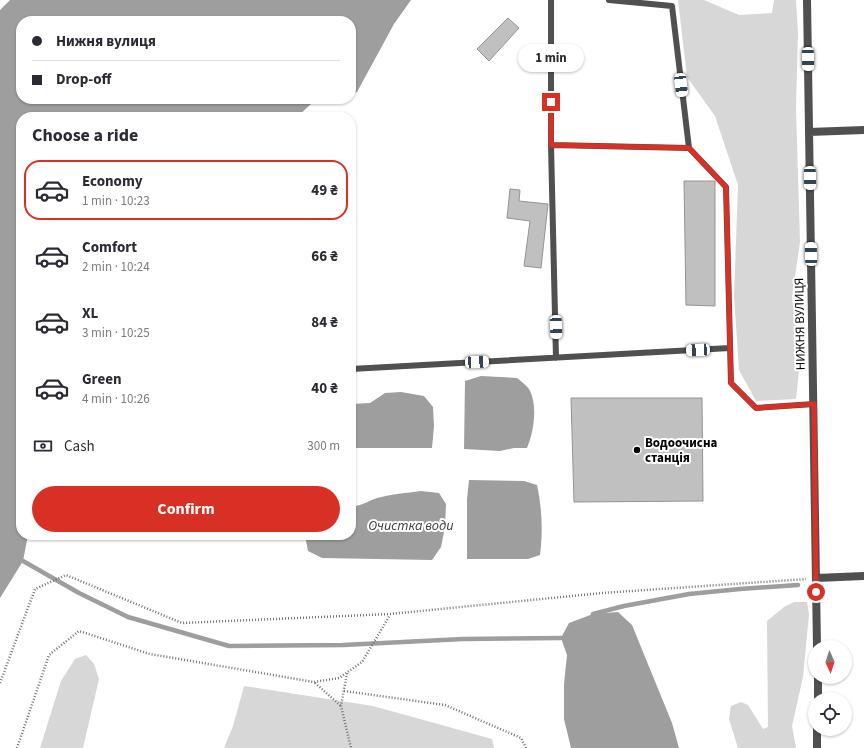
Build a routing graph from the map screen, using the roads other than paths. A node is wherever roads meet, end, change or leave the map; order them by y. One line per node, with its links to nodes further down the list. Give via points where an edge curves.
1 (551, 0): 6 (lane)
2 (609, 0): 7 (lane, via 672,6)
3 (807, 0): 5 (street, НИЖНЯ ВУЛИЦЯ)
4 (864, 130): 5 (street)
5 (809, 132): 11 (street, НИЖНЯ ВУЛИЦЯ)
6 (551, 145): 7 (lane); 9 (lane)
7 (689, 148): 8 (lane, via 726,187)
8 (730, 348): 9 (lane); 11 (lane, via 731,383 756,408)
9 (556, 358): 10 (lane)
10 (356, 369)
11 (814, 404): 13 (street, НИЖНЯ ВУЛИЦЯ)
12 (864, 576): 13 (street)
13 (816, 578): 14 (street, НИЖНЯ ВУЛИЦЯ)
14 (817, 640)
15 (817, 736): 16 (street)
16 (817, 748)

